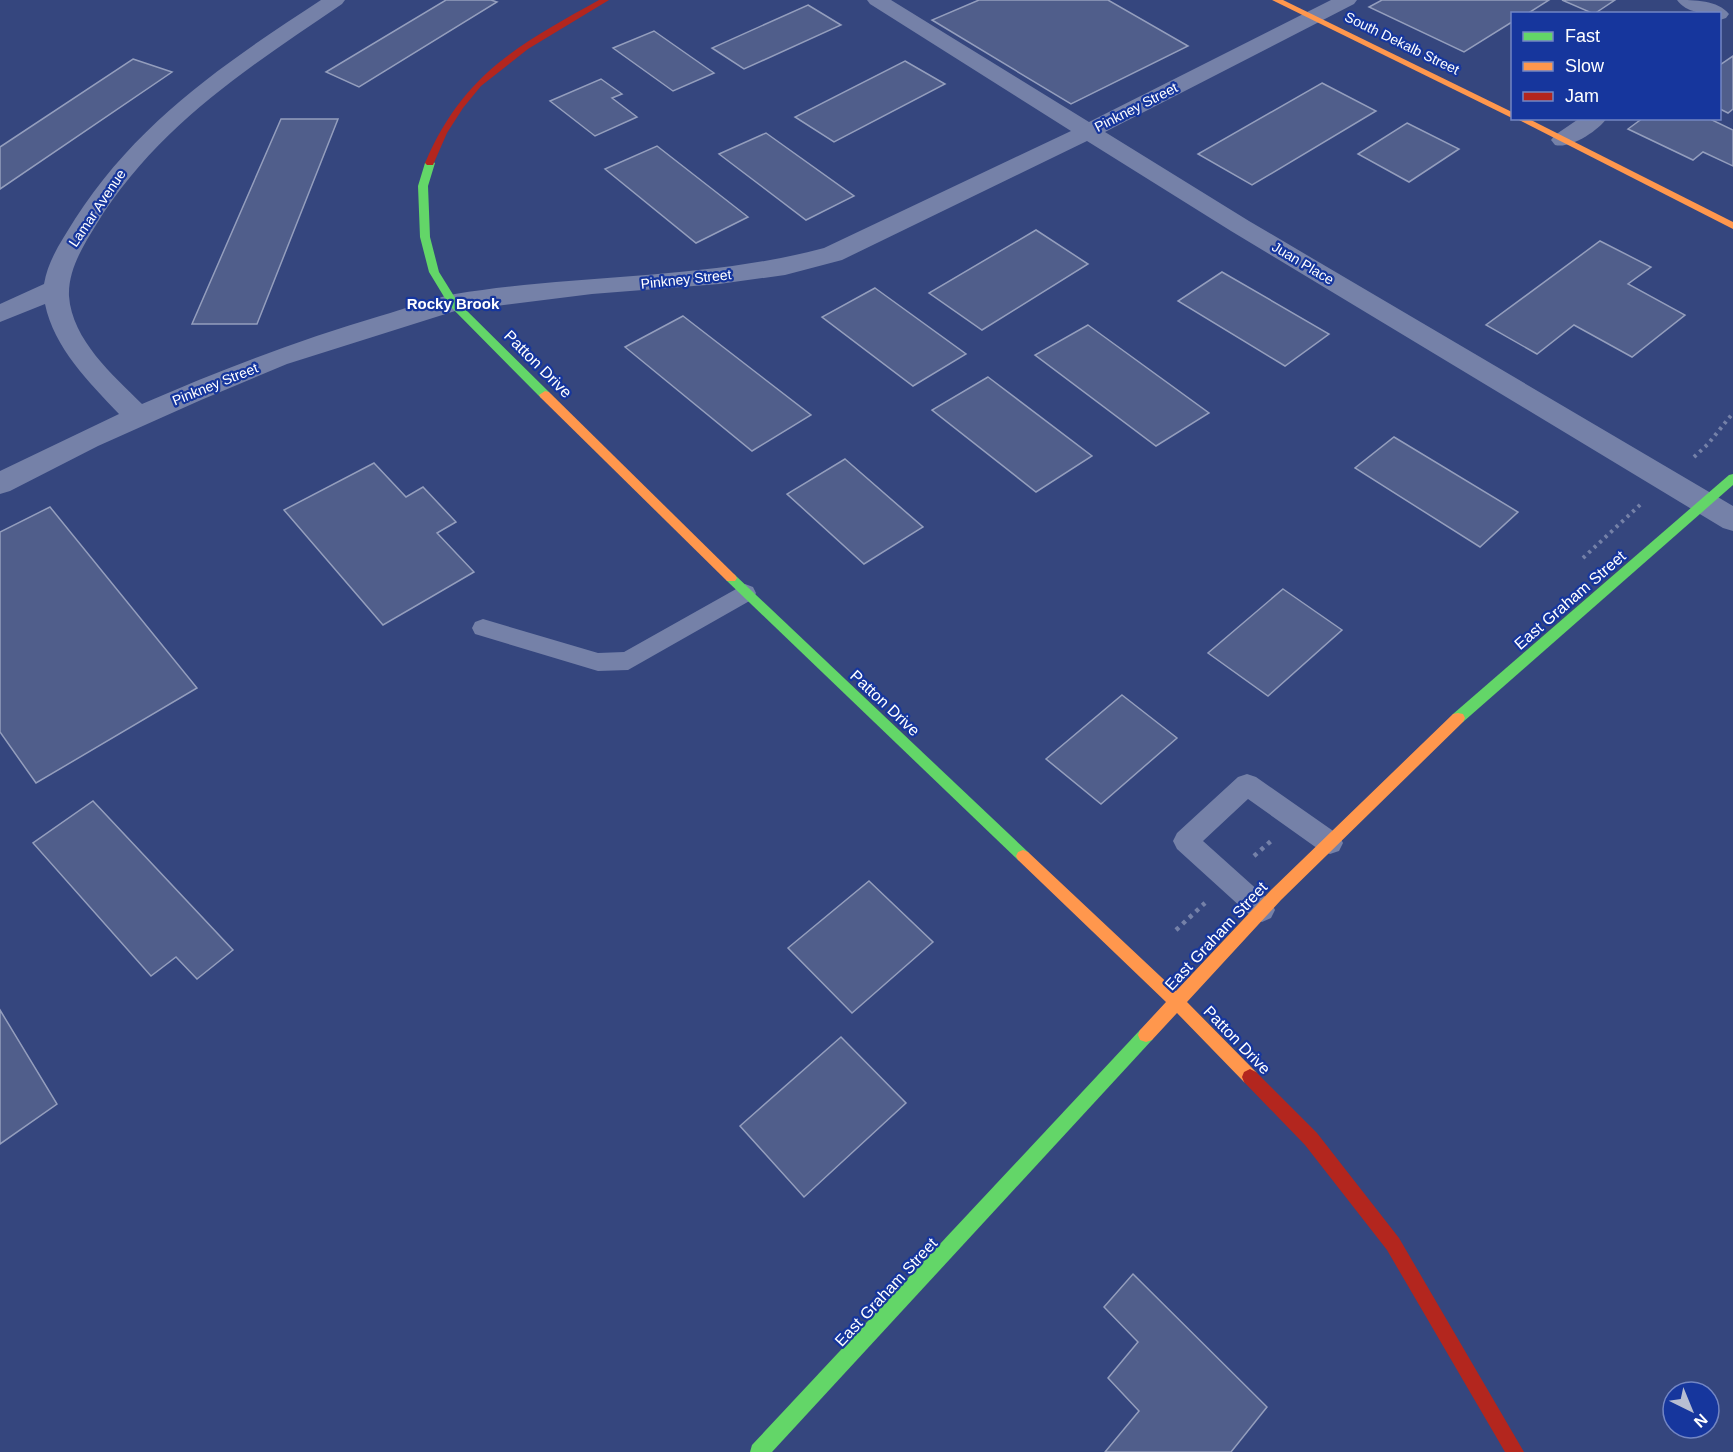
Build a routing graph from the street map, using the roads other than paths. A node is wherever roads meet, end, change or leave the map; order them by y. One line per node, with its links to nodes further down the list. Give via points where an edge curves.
1 (335, 0): 15 (street, Lamar Avenue, via 204,92 124,167 70,248)
2 (605, 0): 16 (street, Patton Drive, via 502,61 454,113 435,149 423,186 425,237 434,272)
3 (877, 0): 12 (street, Juan Place)
4 (1276, 0): 8 (street, South Dekalb Street)
5 (1347, 0): 8 (street, Pinkney Street)
6 (1688, 0): 7 (street)
7 (1715, 12)
8 (1313, 18): 9 (street, South Dekalb Street); 12 (street, Pinkney Street)
9 (1511, 115)
10 (1523, 120): 13 (street)
11 (1593, 120): 13 (street)
12 (1087, 132): 16 (street, Pinkney Street, via 833,254 784,267 719,276); 21 (street, Juan Place)
13 (1563, 140): 14 (street)
14 (1733, 226)
15 (56, 289): 17 (street); 18 (street, Lamar Avenue, via 57,307 65,327 89,364)
16 (453, 303): 18 (street, Pinkney Street, via 278,358); 23 (street, Patton Drive)
17 (0, 314)
18 (138, 417): 20 (street, Pinkney Street)
19 (1733, 478): 21 (street, East Graham Street)
20 (0, 484)
21 (1706, 503): 22 (street, Juan Place); 25 (street, East Graham Street, via 1455,721)
22 (1733, 520)
23 (745, 593): 24 (lane, via 628,661 598,662); 27 (street, Patton Drive)
24 (483, 628)
25 (1330, 843): 26 (street, East Graham Street); 26 (lane, via 1248,784 1186,841)
26 (1262, 910): 27 (street, East Graham Street)
27 (1177, 1002): 28 (street, East Graham Street); 29 (street, Patton Drive, via 1311,1139 1393,1244)
28 (759, 1452)
29 (1515, 1452)

